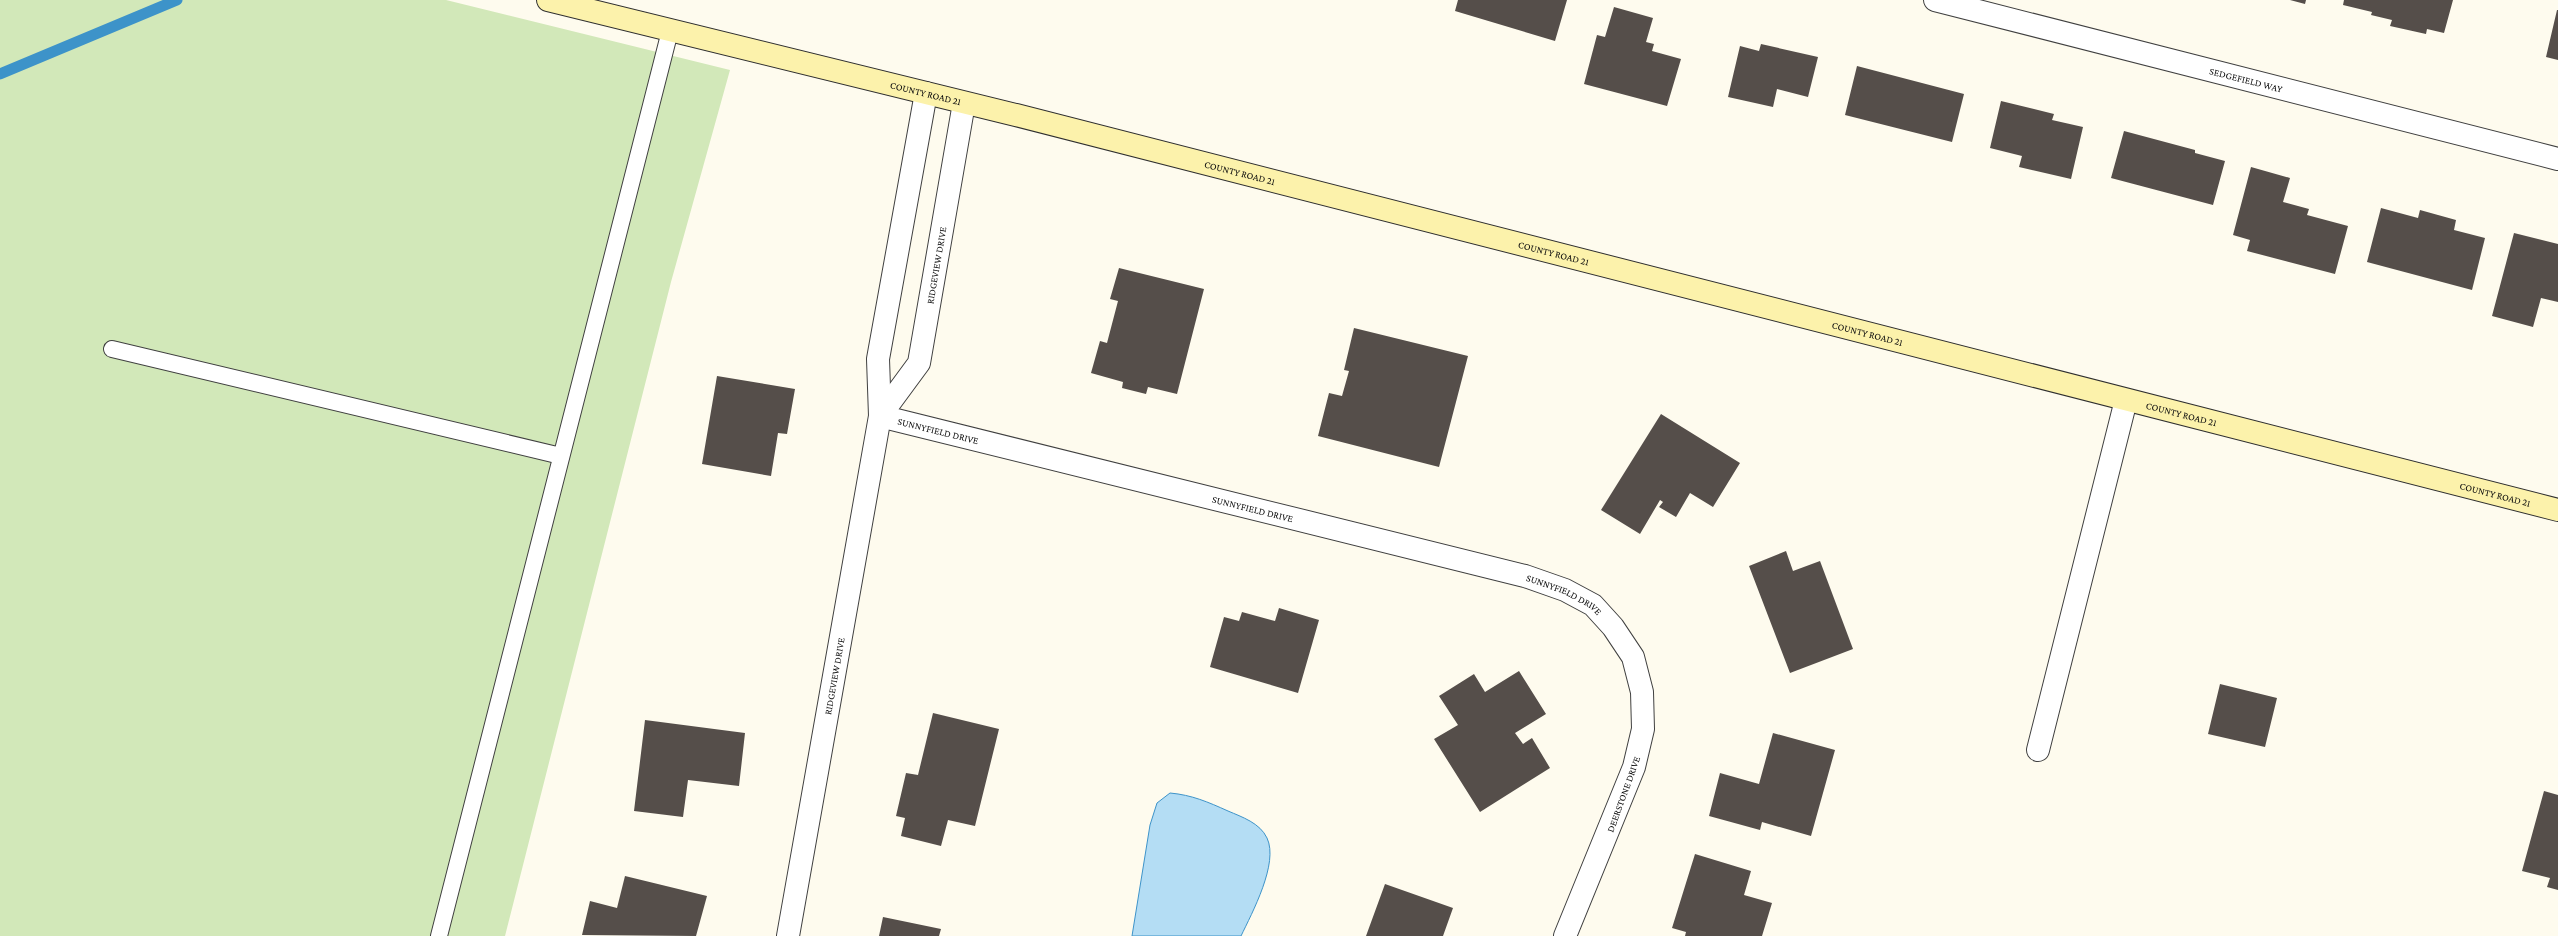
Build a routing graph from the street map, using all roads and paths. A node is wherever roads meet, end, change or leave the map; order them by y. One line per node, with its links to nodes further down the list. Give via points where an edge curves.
1 (548, 0): 3 (street, COUNTY ROAD 21)
2 (1935, 0): 6 (street, SEDGEFIELD WAY)
3 (670, 30): 4 (street, COUNTY ROAD 21); 10 (lane)
4 (926, 93): 5 (street, COUNTY ROAD 21); 9 (street, RIDGEVIEW DRIVE, via 878,359)
5 (964, 103): 8 (street, COUNTY ROAD 21); 9 (street, RIDGEVIEW DRIVE, via 919,363)
6 (2558, 158)
7 (112, 349): 10 (lane)
8 (2126, 400): 11 (street, COUNTY ROAD 21); 13 (street)
9 (880, 416): 12 (street, SUNNYFIELD DRIVE, via 1525,576 1565,590 1593,605); 15 (street, RIDGEVIEW DRIVE)
10 (561, 456): 14 (lane)
11 (2558, 510)
12 (1613, 627): 16 (street, DEERSTONE DRIVE, via 1633,657 1642,692 1643,729 1634,767)
13 (2038, 750)
14 (439, 936)
15 (788, 936)
16 (1565, 936)

